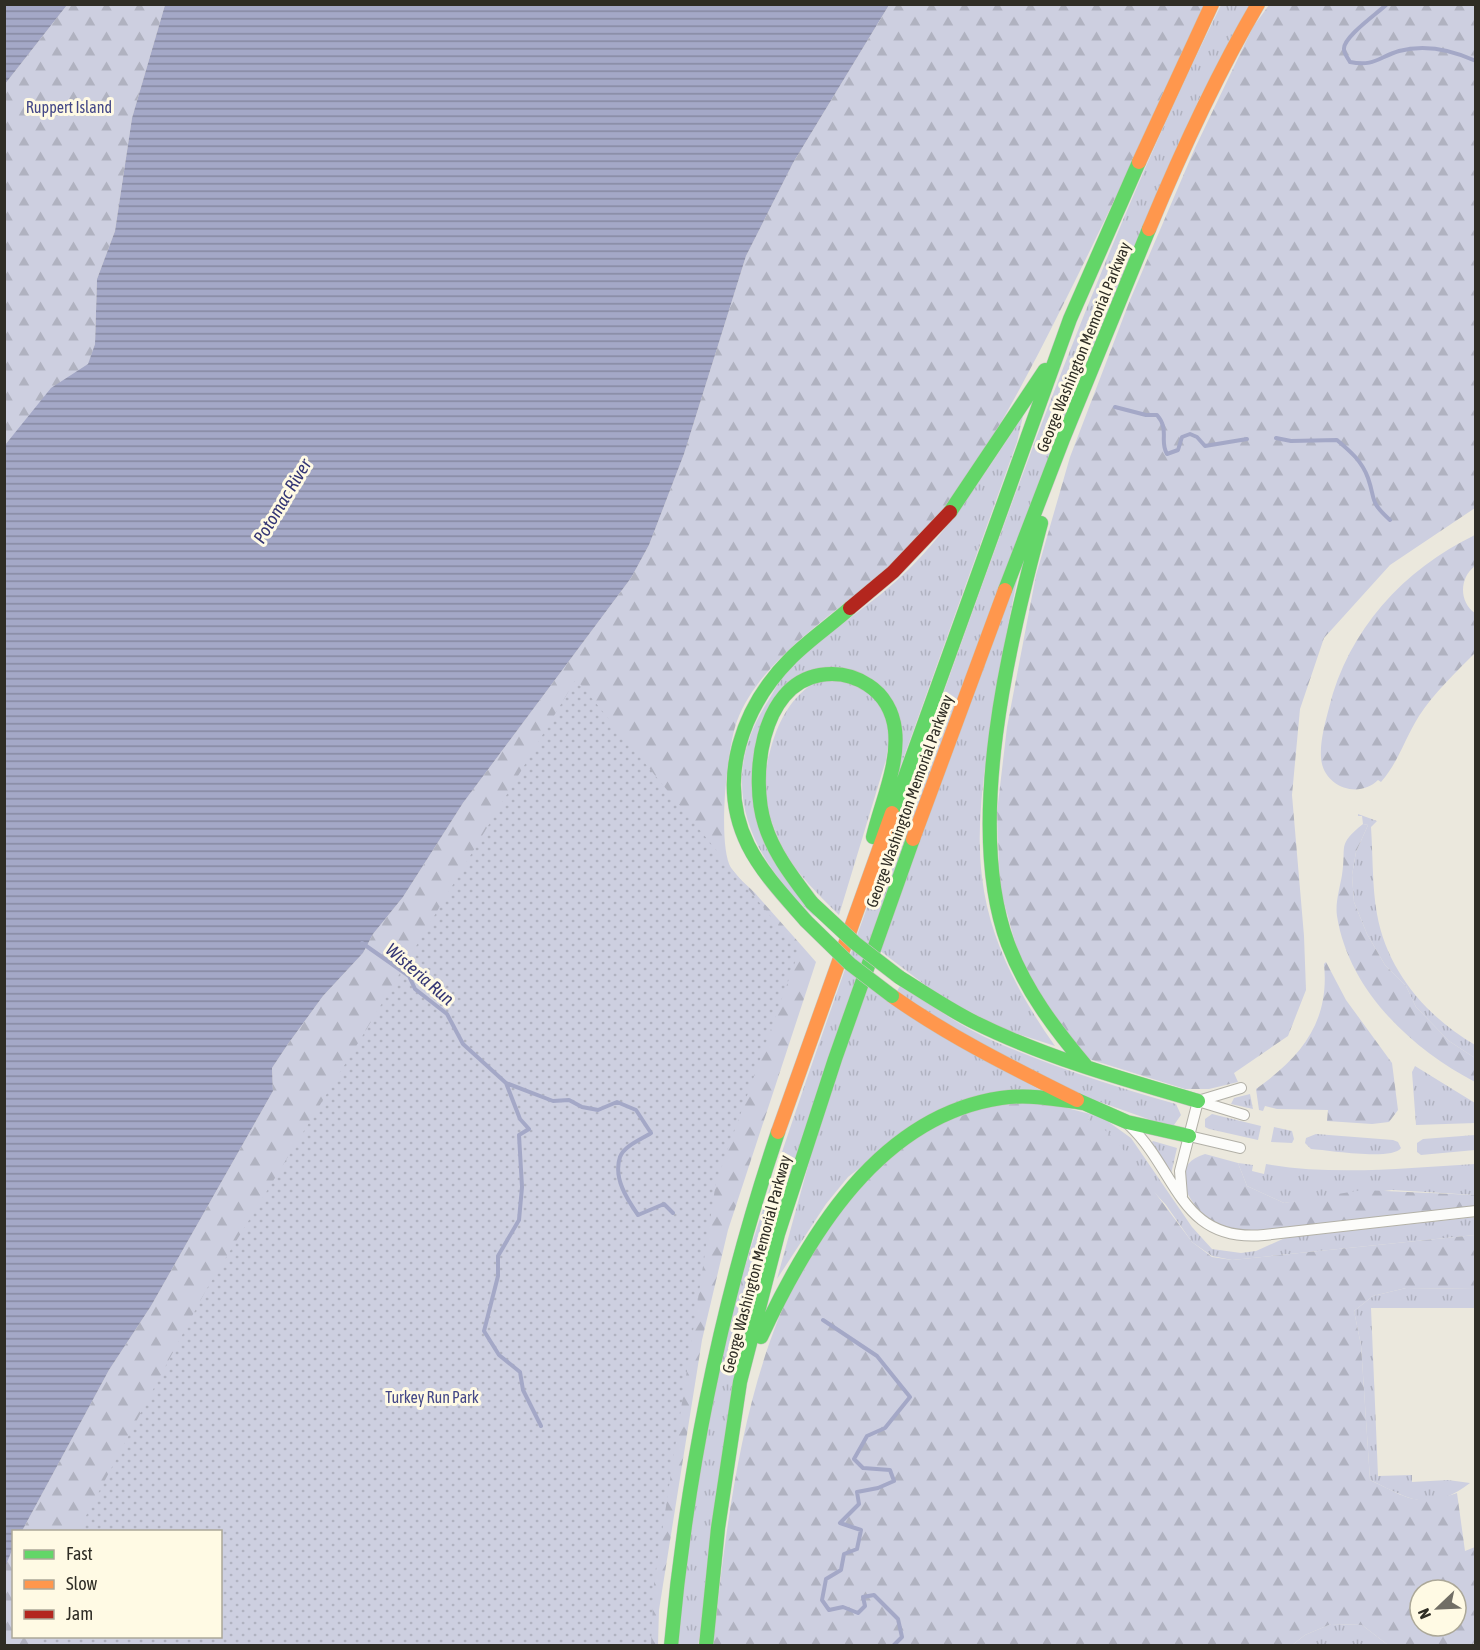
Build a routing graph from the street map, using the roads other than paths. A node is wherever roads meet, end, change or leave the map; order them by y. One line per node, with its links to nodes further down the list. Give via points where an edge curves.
1 (1212, 4): 3 (highway, George Washington Memorial Parkway)
2 (1258, 4): 4 (highway, George Washington Memorial Parkway, via 1231,51 1170,179)
3 (1057, 354): 5 (highway, George Washington Memorial Parkway); 9 (highway, bridge, via 1014,413 968,488 922,546 791,658 759,694 740,733 734,779 747,843 806,921 850,964 932,1024)
4 (1063, 439): 6 (highway, via 1011,652 993,765 988,842 996,903 1023,980 1054,1030); 16 (highway, George Washington Memorial Parkway, via 960,709 835,1059 778,1234)
5 (855, 912): 6 (highway, bridge, via 896,732 891,712 870,685 845,674 815,676 791,690 770,724 759,764 760,804 785,866 812,903 899,977 998,1033); 17 (highway, George Washington Memorial Parkway, via 777,1134 736,1264 714,1351 676,1578)
6 (1086, 1066): 8 (highway)
7 (1240, 1088): 8 (street)
8 (1198, 1101): 10 (street); 12 (street)
9 (1083, 1103): 11 (highway); 16 (highway, via 1024,1096 988,1100 930,1123 878,1160 836,1202 804,1249)
10 (1244, 1115)
11 (1127, 1122): 12 (highway); 14 (street)
12 (1189, 1136): 13 (street); 14 (street, via 1180,1171)
13 (1240, 1148)
14 (1183, 1199): 15 (street, via 1210,1227 1239,1236)
15 (1476, 1211)
16 (740, 1382): 18 (highway, George Washington Memorial Parkway, via 718,1528)
17 (671, 1646)
18 (706, 1646)

